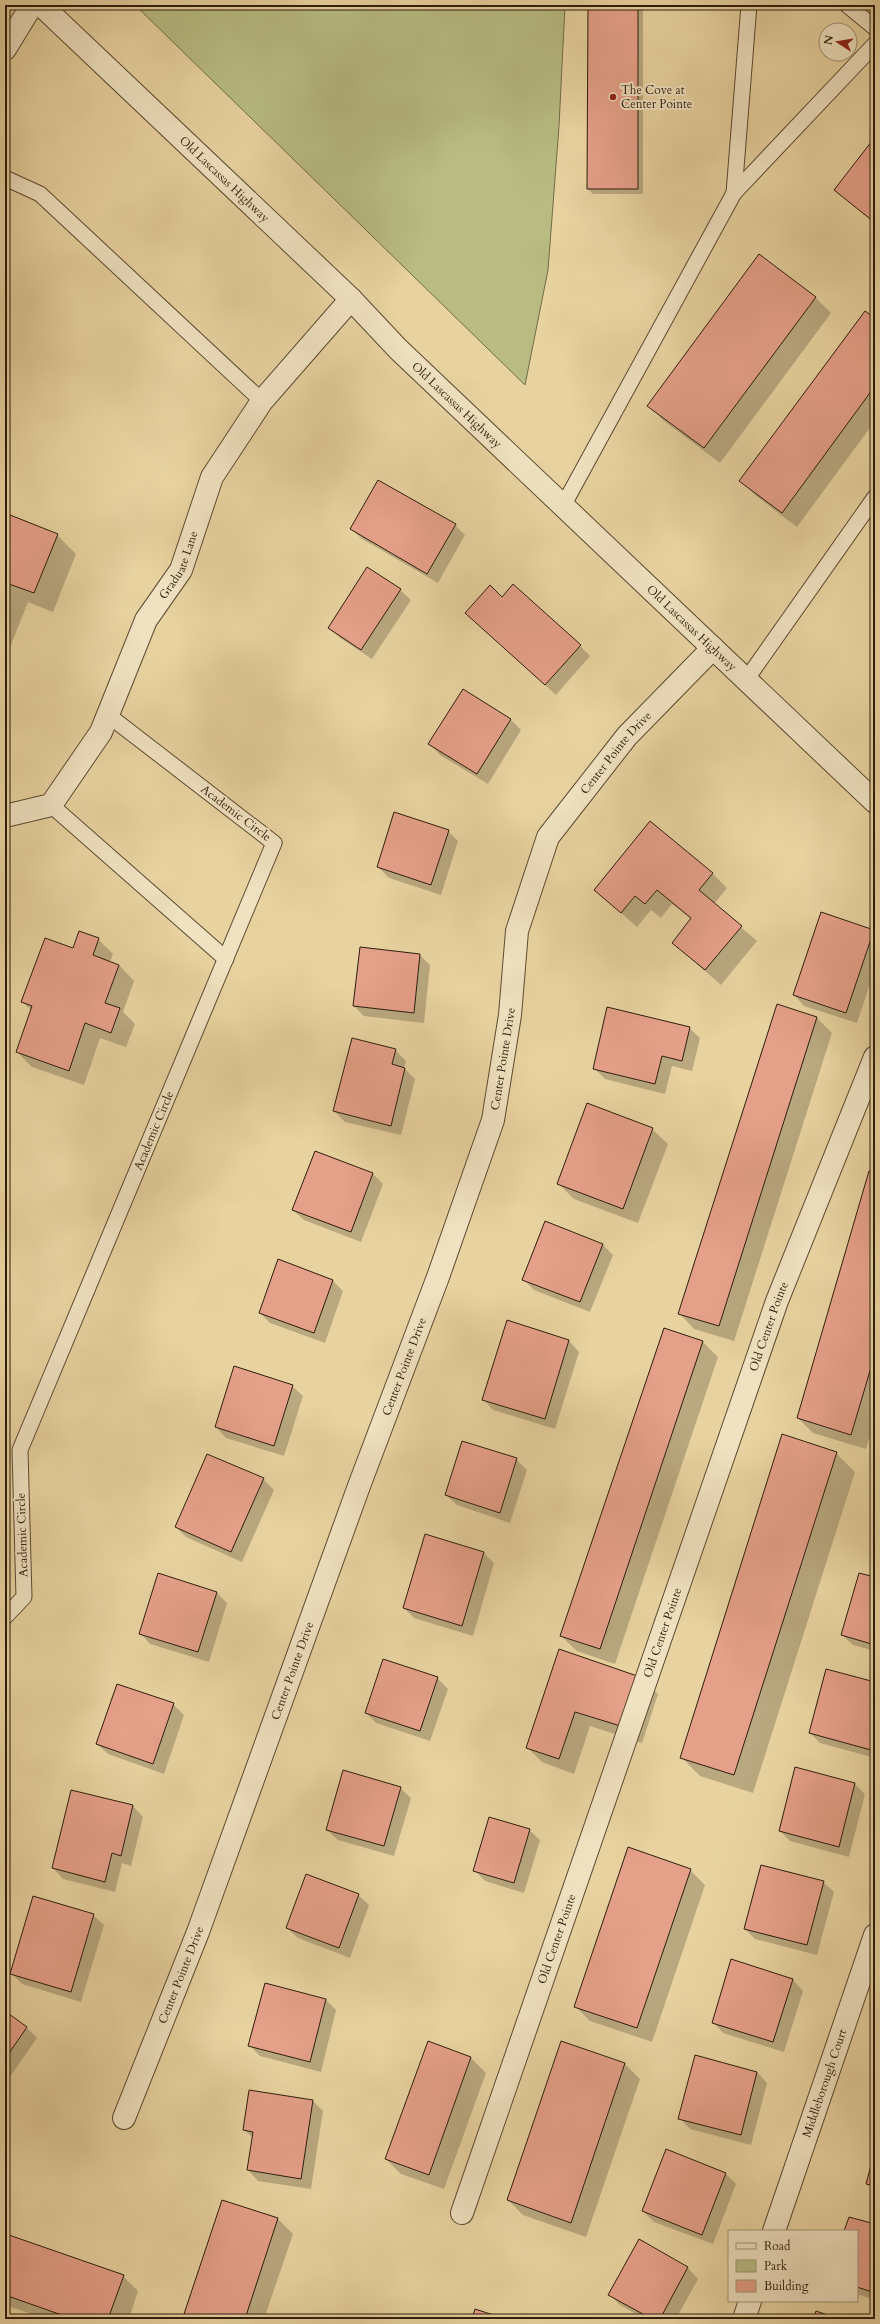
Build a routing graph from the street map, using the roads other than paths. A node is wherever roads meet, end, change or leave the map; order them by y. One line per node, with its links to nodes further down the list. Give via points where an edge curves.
1 (32, 5): 7 (street)
2 (41, 5): 10 (street, Old Lascassas Highway)
3 (749, 5): 9 (lane)
4 (847, 5): 5 (lane)
5 (875, 28)
6 (875, 44): 9 (lane)
7 (5, 49)
8 (5, 178): 11 (lane, via 40,194)
9 (734, 193): 13 (lane)
10 (351, 299): 11 (street, Graduate Lane); 13 (street, Old Lascassas Highway, via 404,354)
11 (262, 401): 16 (street, Graduate Lane, via 212,477 180,570 146,620)
12 (875, 497): 15 (lane)
13 (563, 506): 14 (street, Old Lascassas Highway)
14 (713, 648): 15 (street, Old Lascassas Highway); 24 (street, Center Pointe Drive, via 627,736 548,837 517,931 510,1015 493,1120 198,1932)
15 (746, 680): 17 (street, Old Lascassas Highway)
16 (108, 715): 18 (street, Graduate Lane, via 101,732); 20 (lane, Academic Circle, via 274,843)
17 (875, 802)
18 (51, 805): 19 (street); 20 (lane)
19 (5, 816)
20 (226, 959): 22 (lane, Academic Circle, via 20,1450 24,1597)
21 (875, 1057): 25 (street, Old Center Pointe, via 777,1301)
22 (5, 1617)
23 (875, 1935): 26 (street, Middleborough Court)
24 (124, 2118)
25 (462, 2213)
26 (774, 2230)
27 (750, 2302): 28 (street)
28 (744, 2319)

